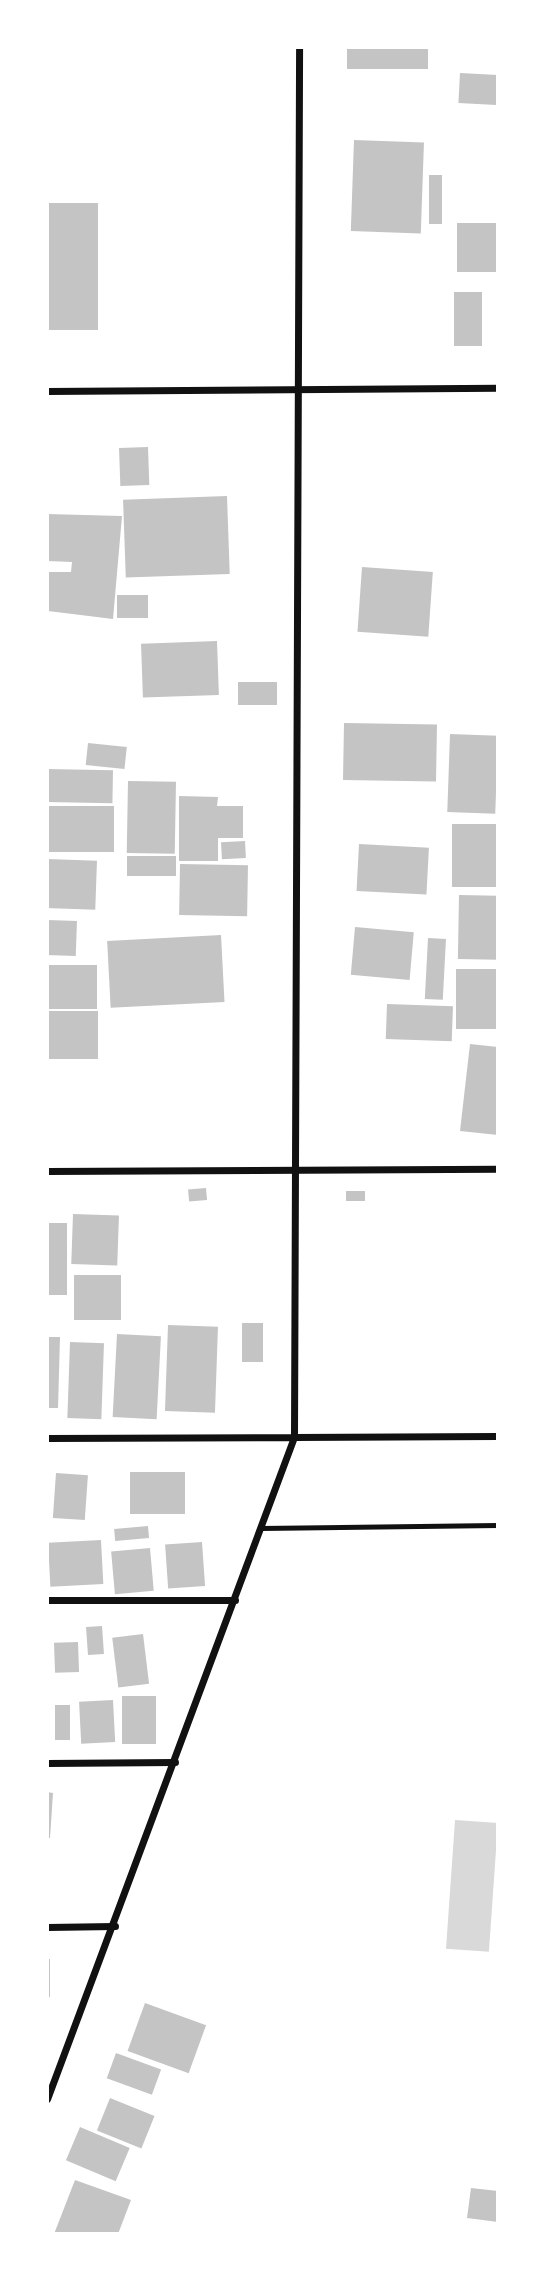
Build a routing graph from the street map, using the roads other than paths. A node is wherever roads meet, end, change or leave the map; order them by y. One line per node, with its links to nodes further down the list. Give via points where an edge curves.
1 (299, 47): 4 (street)
2 (498, 388): 4 (street)
3 (47, 391): 4 (street)
4 (299, 394): 7 (street)
5 (498, 1169): 7 (street)
6 (47, 1171): 7 (street)
7 (296, 1171): 9 (street)
8 (498, 1436): 9 (street)
9 (294, 1437): 10 (street); 12 (street)
10 (47, 1438)
11 (498, 1525): 12 (lane)
12 (261, 1528): 14 (street)
13 (47, 1600): 14 (street)
14 (235, 1600): 15 (street)
15 (175, 1762): 16 (street); 17 (street)
16 (47, 1763)
17 (115, 1926): 18 (street); 19 (street)
18 (47, 1927)
19 (49, 2089): 20 (street)
20 (47, 2099)

